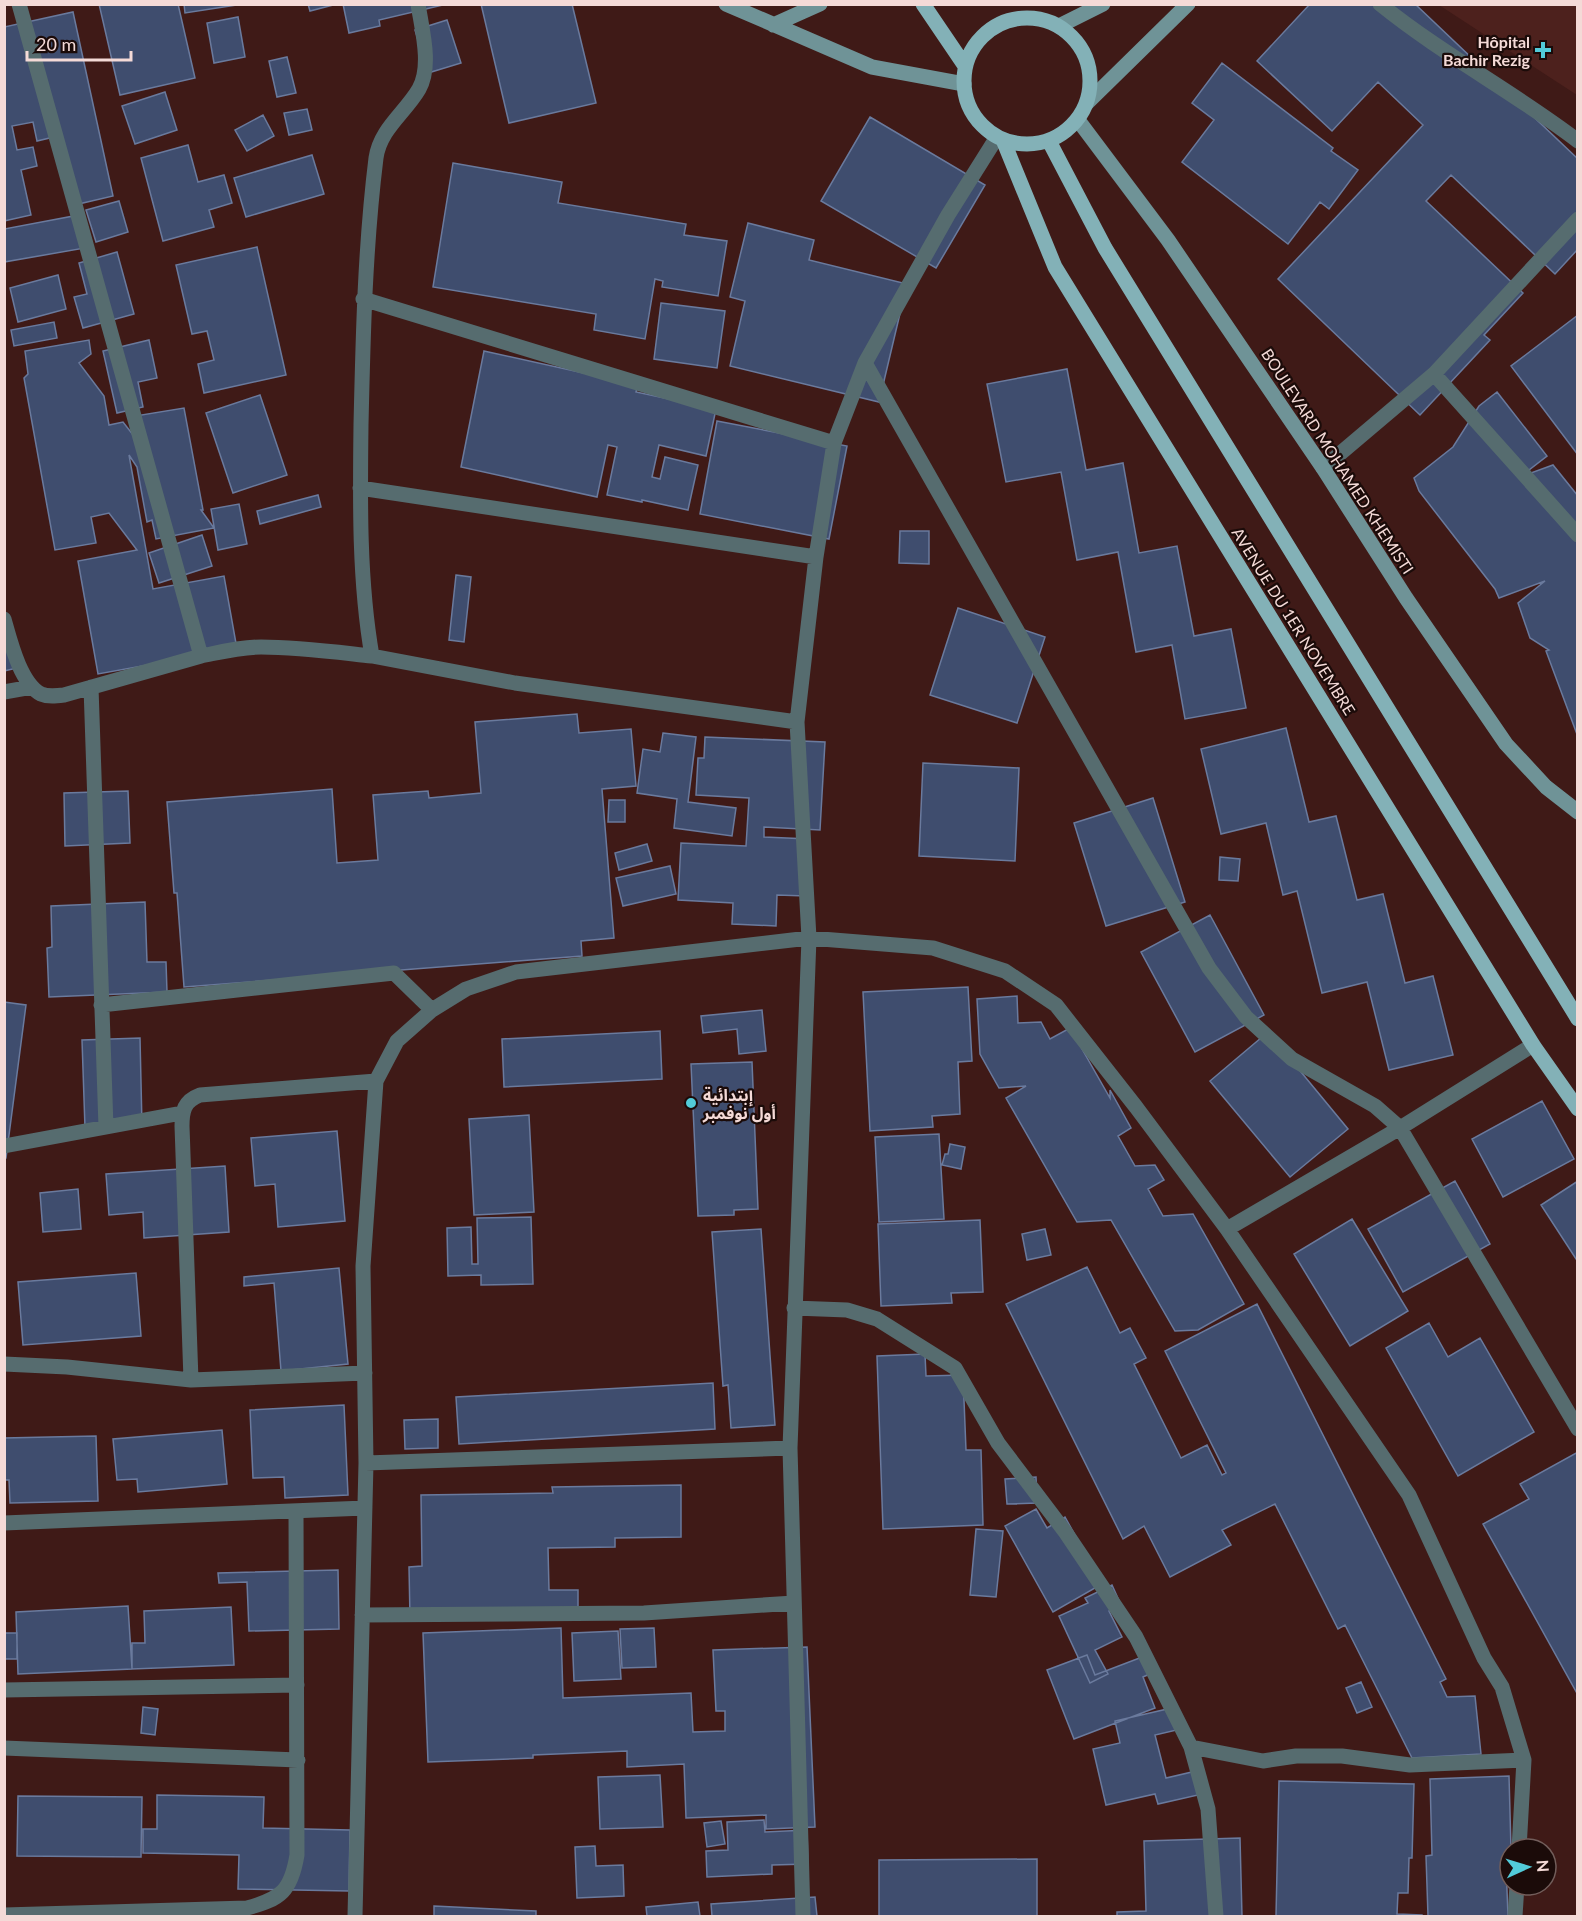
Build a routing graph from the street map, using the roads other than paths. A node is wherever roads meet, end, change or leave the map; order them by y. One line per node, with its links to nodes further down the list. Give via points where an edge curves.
1 (19, 4): 30 (street)
2 (418, 4): 21 (street, via 424,72 419,88 387,129 377,155)
3 (726, 4): 11 (main road)
4 (820, 4): 11 (main road)
5 (923, 4): 13 (main road)
6 (1014, 4): 10 (main road)
7 (1103, 4): 12 (main road)
8 (1188, 4): 15 (main road)
9 (1380, 4): 19 (street, via 1412,30)
10 (1025, 17): 12 (main road); 13 (main road, via 1005,21 987,31 973,47)
11 (773, 25): 14 (main road, via 872,67)
12 (1059, 26): 15 (main road, via 1084,51 1091,86)
13 (965, 66): 14 (main road)
14 (964, 84): 17 (main road, via 973,115 983,128)
15 (1087, 103): 16 (main road)
16 (1078, 120): 18 (main road, via 1065,133); 25 (main road, BOULEVARD MOHAMED KHEMISTI, via 1168,240)
17 (1000, 139): 18 (main road, via 1033,145); 22 (street, via 948,215); 41 (main road, AVENUE DU 1ER NOVEMBRE, via 1055,267)
18 (1048, 141): 40 (main road, AVENUE DU 1ER NOVEMBRE, via 1105,248)
19 (1578, 141)
20 (1578, 219): 23 (street)
21 (363, 299): 24 (street); 26 (street)
22 (865, 363): 24 (street); 46 (street, via 1209,968 1246,1017 1292,1059 1375,1106)
23 (1434, 374): 25 (street); 27 (street)
24 (834, 443): 28 (street)
25 (1323, 468): 36 (main road, BOULEVARD MOHAMED KHEMISTI, via 1506,744 1546,787)
26 (360, 488): 28 (street); 31 (street, via 364,594)
27 (1578, 535)
28 (816, 557): 35 (street)
29 (4, 619): 32 (street, via 22,671)
30 (201, 656): 31 (street, via 260,647); 33 (street)
31 (372, 656): 35 (street, via 515,682)
32 (32, 687): 33 (street, via 52,696); 34 (street)
33 (91, 687): 38 (street)
34 (4, 692)
35 (797, 722): 37 (street)
36 (1578, 812)
37 (809, 938): 39 (street, via 516,972 466,989); 48 (street, via 933,948 1005,971 1056,1005); 49 (street)
38 (101, 1005): 39 (street, via 394,972); 45 (street)
39 (432, 1010): 42 (street, via 397,1041)
40 (1578, 1019)
41 (1533, 1045): 43 (main road, AVENUE DU 1ER NOVEMBRE); 46 (street)
42 (375, 1081): 44 (street, via 200,1095 186,1104); 51 (street, via 363,1266)
43 (1578, 1109)
44 (182, 1113): 45 (street); 52 (street)
45 (106, 1127): 47 (street)
46 (1400, 1128): 48 (street); 53 (street)
47 (5, 1142)
48 (1227, 1229): 66 (street, via 1409,1495 1484,1658 1503,1687)
49 (794, 1308): 54 (street); 63 (street, via 847,1310 877,1319 955,1368 998,1443 1066,1533 1136,1637)
50 (4, 1364): 52 (street)
51 (365, 1373): 52 (street); 55 (street)
52 (191, 1380)
53 (1578, 1430)
54 (789, 1448): 55 (street); 59 (street)
55 (366, 1464): 56 (street)
56 (365, 1508): 57 (street); 60 (street)
57 (296, 1511): 58 (street); 61 (street)
58 (4, 1523)
59 (794, 1603): 60 (street, via 644,1613); 71 (street)
60 (362, 1615): 70 (street)
61 (297, 1685): 62 (street); 65 (street)
62 (4, 1690)
63 (1191, 1747): 66 (street, via 1263,1761 1296,1756 1342,1756 1410,1765); 72 (street, via 1208,1809)
64 (4, 1748): 65 (street)
65 (298, 1760): 69 (street, via 295,1868 282,1893 270,1902 215,1910)
66 (1524, 1760): 67 (street)
67 (1520, 1837)
68 (1516, 1897): 73 (street)
69 (4, 1915)
70 (355, 1917)
71 (803, 1917)
72 (1216, 1917)
73 (1515, 1917)

